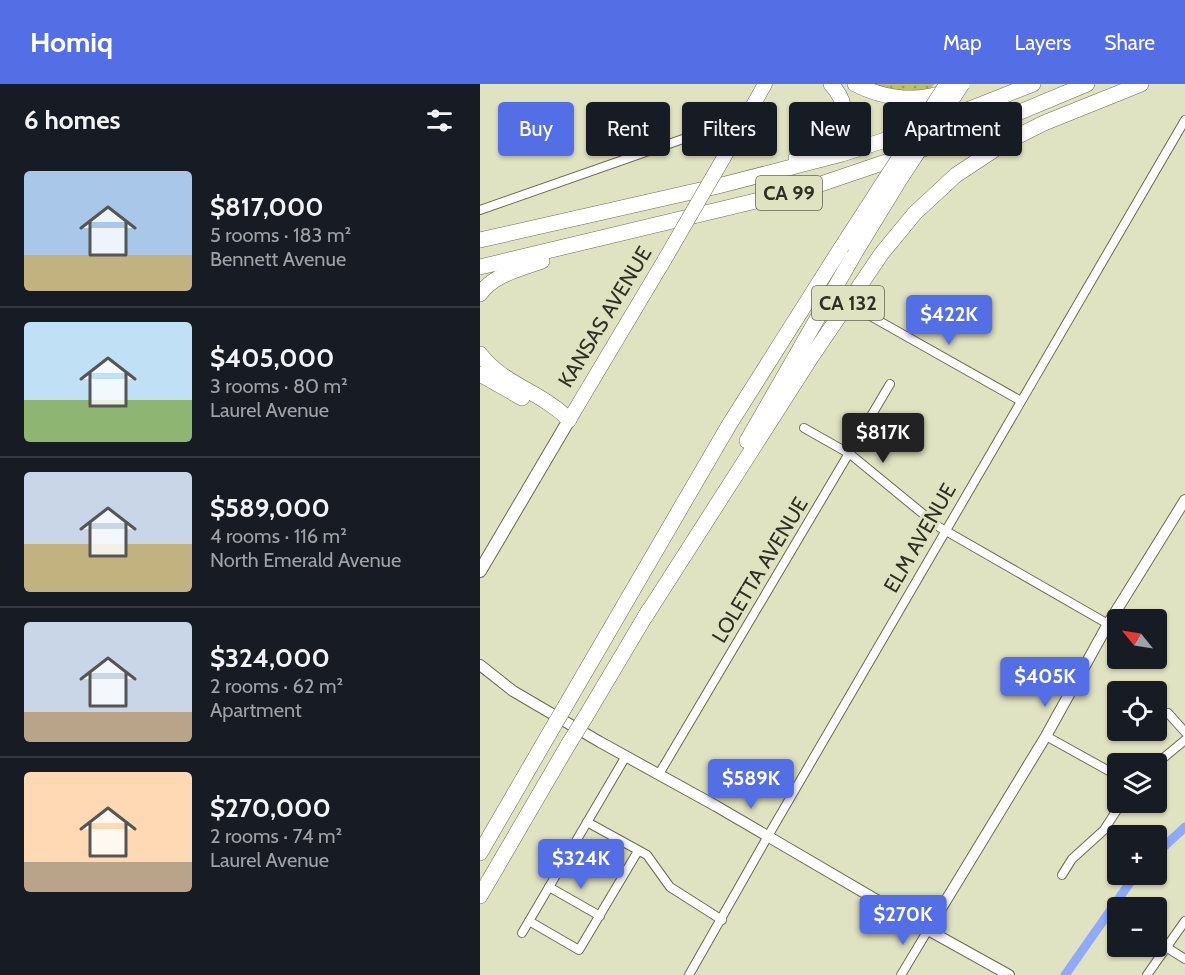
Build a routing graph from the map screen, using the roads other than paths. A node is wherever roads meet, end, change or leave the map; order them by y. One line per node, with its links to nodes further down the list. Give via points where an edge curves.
1 (765, 84): 10 (main road, KANSAS AVENUE)
2 (831, 84): 14 (highway, via 841,95 845,108 843,122 833,140)
3 (855, 84): 6 (highway, via 909,99 930,97)
4 (947, 84): 18 (highway, CA 132, bridge)
5 (962, 84): 18 (highway, bridge)
6 (968, 84)
7 (1033, 84): 14 (highway, CA 99, via 919,129 842,154)
8 (1087, 84): 16 (highway, CA 99, via 965,135 806,189)
9 (1141, 84): 33 (highway, CA 132, via 1006,142 956,176 915,213 882,253 818,347)
10 (755, 102)
11 (1185, 120): 25 (street, ELM AVENUE)
12 (682, 138): 15 (street)
13 (725, 156): 26 (main road, KANSAS AVENUE, bridge)
14 (718, 186): 17 (highway, CA 99)
15 (480, 210)
16 (603, 238): 19 (highway, CA 99); 20 (highway, via 503,275)
17 (480, 240)
18 (849, 250): 33 (highway); 49 (highway, CA 132, bridge, via 729,424)
19 (480, 267)
20 (480, 294)
21 (865, 313): 25 (street)
22 (480, 354): 26 (highway, via 496,370 559,409)
23 (480, 374): 26 (highway, via 554,416)
24 (890, 384): 28 (street, LOLETTA AVENUE)
25 (1021, 401): 30 (street, ELM AVENUE)
26 (569, 420): 31 (main road, KANSAS AVENUE)
27 (804, 428): 28 (street)
28 (850, 454): 30 (street); 44 (street, LOLETTA AVENUE)
29 (1184, 503): 32 (street)
30 (945, 530): 34 (street); 47 (street, ELM AVENUE)
31 (480, 571)
32 (1117, 609)
33 (645, 617): 52 (highway, CA 132, bridge)
34 (1107, 623)
35 (1107, 626): 39 (street)
36 (480, 665): 42 (street, via 513,691)
37 (1168, 713): 38 (street)
38 (1185, 732)
39 (1046, 736): 43 (street); 57 (street)
40 (1185, 740): 41 (street)
41 (1167, 755)
42 (626, 756): 44 (street); 46 (street)
43 (1107, 770)
44 (659, 774): 47 (street)
45 (1115, 813): 50 (street, via 1104,830 1072,859)
46 (587, 822): 48 (street); 51 (street)
47 (768, 836): 54 (street, ELM AVENUE); 57 (street)
48 (638, 851): 53 (street); 54 (street, via 652,860 674,890)
49 (480, 853)
50 (1062, 876)
51 (549, 887): 53 (street); 55 (street)
52 (480, 896)
53 (600, 916): 55 (street, via 579,950)
54 (722, 920): 63 (street, ELM AVENUE)
55 (529, 921): 58 (street)
56 (1185, 921): 59 (street)
57 (928, 930): 64 (street); 65 (street)
58 (522, 933)
59 (1167, 946)
60 (1167, 948): 62 (street)
61 (1159, 957): 66 (street)
62 (1185, 959)
63 (689, 975)
64 (901, 975)
65 (1009, 975)
66 (1147, 975)

